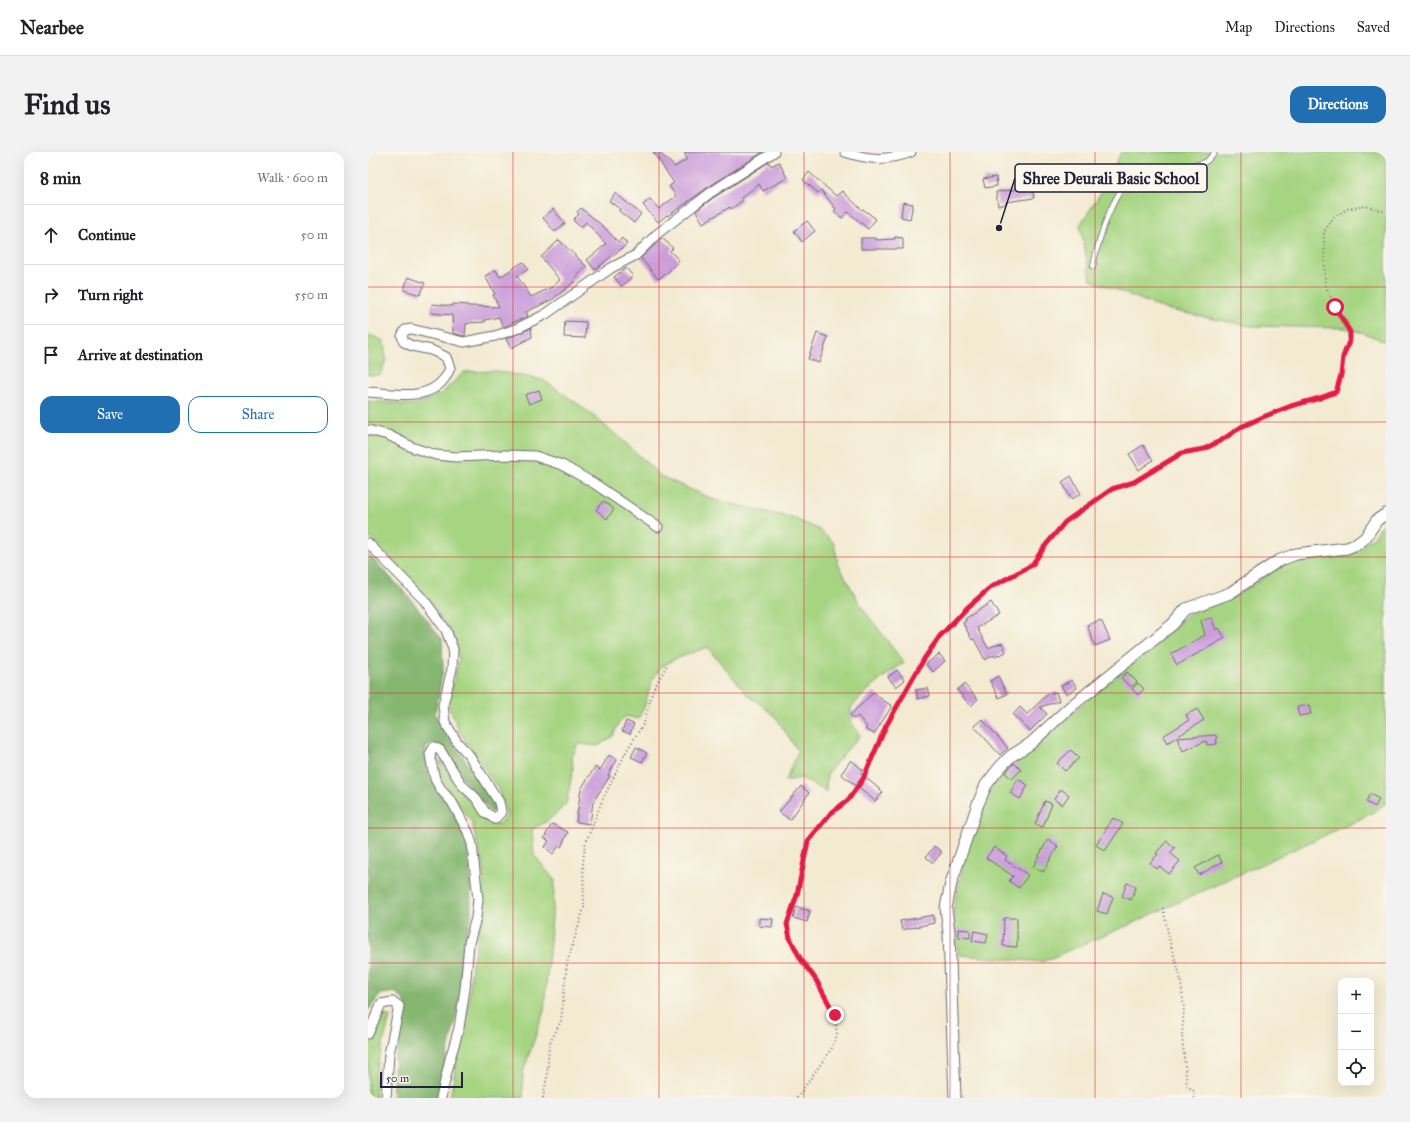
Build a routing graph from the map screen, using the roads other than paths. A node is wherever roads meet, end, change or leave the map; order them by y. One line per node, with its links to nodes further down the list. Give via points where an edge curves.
1 (774, 152): 6 (street, via 710,193 657,234 636,255 611,268 546,314 516,329 464,342 411,329 405,330 402,336 404,342 446,357 450,368 444,379 435,388 419,395)
2 (845, 152): 3 (street, via 872,159)
3 (911, 152)
4 (1215, 152): 5 (lane, via 1207,161 1200,164 1142,171 1124,185 1106,220)
5 (1093, 268)
6 (368, 392)
7 (368, 430): 9 (street, via 388,435 436,455 535,456 562,465)
8 (1386, 514): 14 (street, via 1377,520 1365,538 1357,544 1347,548 1296,554 1278,561 1230,593 1186,609 1173,624 1069,708 1030,744 1011,756 986,785 951,883 946,908)
9 (658, 527)
10 (368, 542): 13 (street, via 424,600 446,630 453,649 452,669 443,705 445,722 496,797 501,812 495,819 485,812 476,798 462,785 440,750 434,747 430,754 435,779 455,807 472,844 478,899 469,943 459,1028)
11 (368, 1034): 12 (street, via 381,1004 393,1002 399,1006 389,1054)
12 (386, 1098)
13 (441, 1098)
14 (955, 1098)

